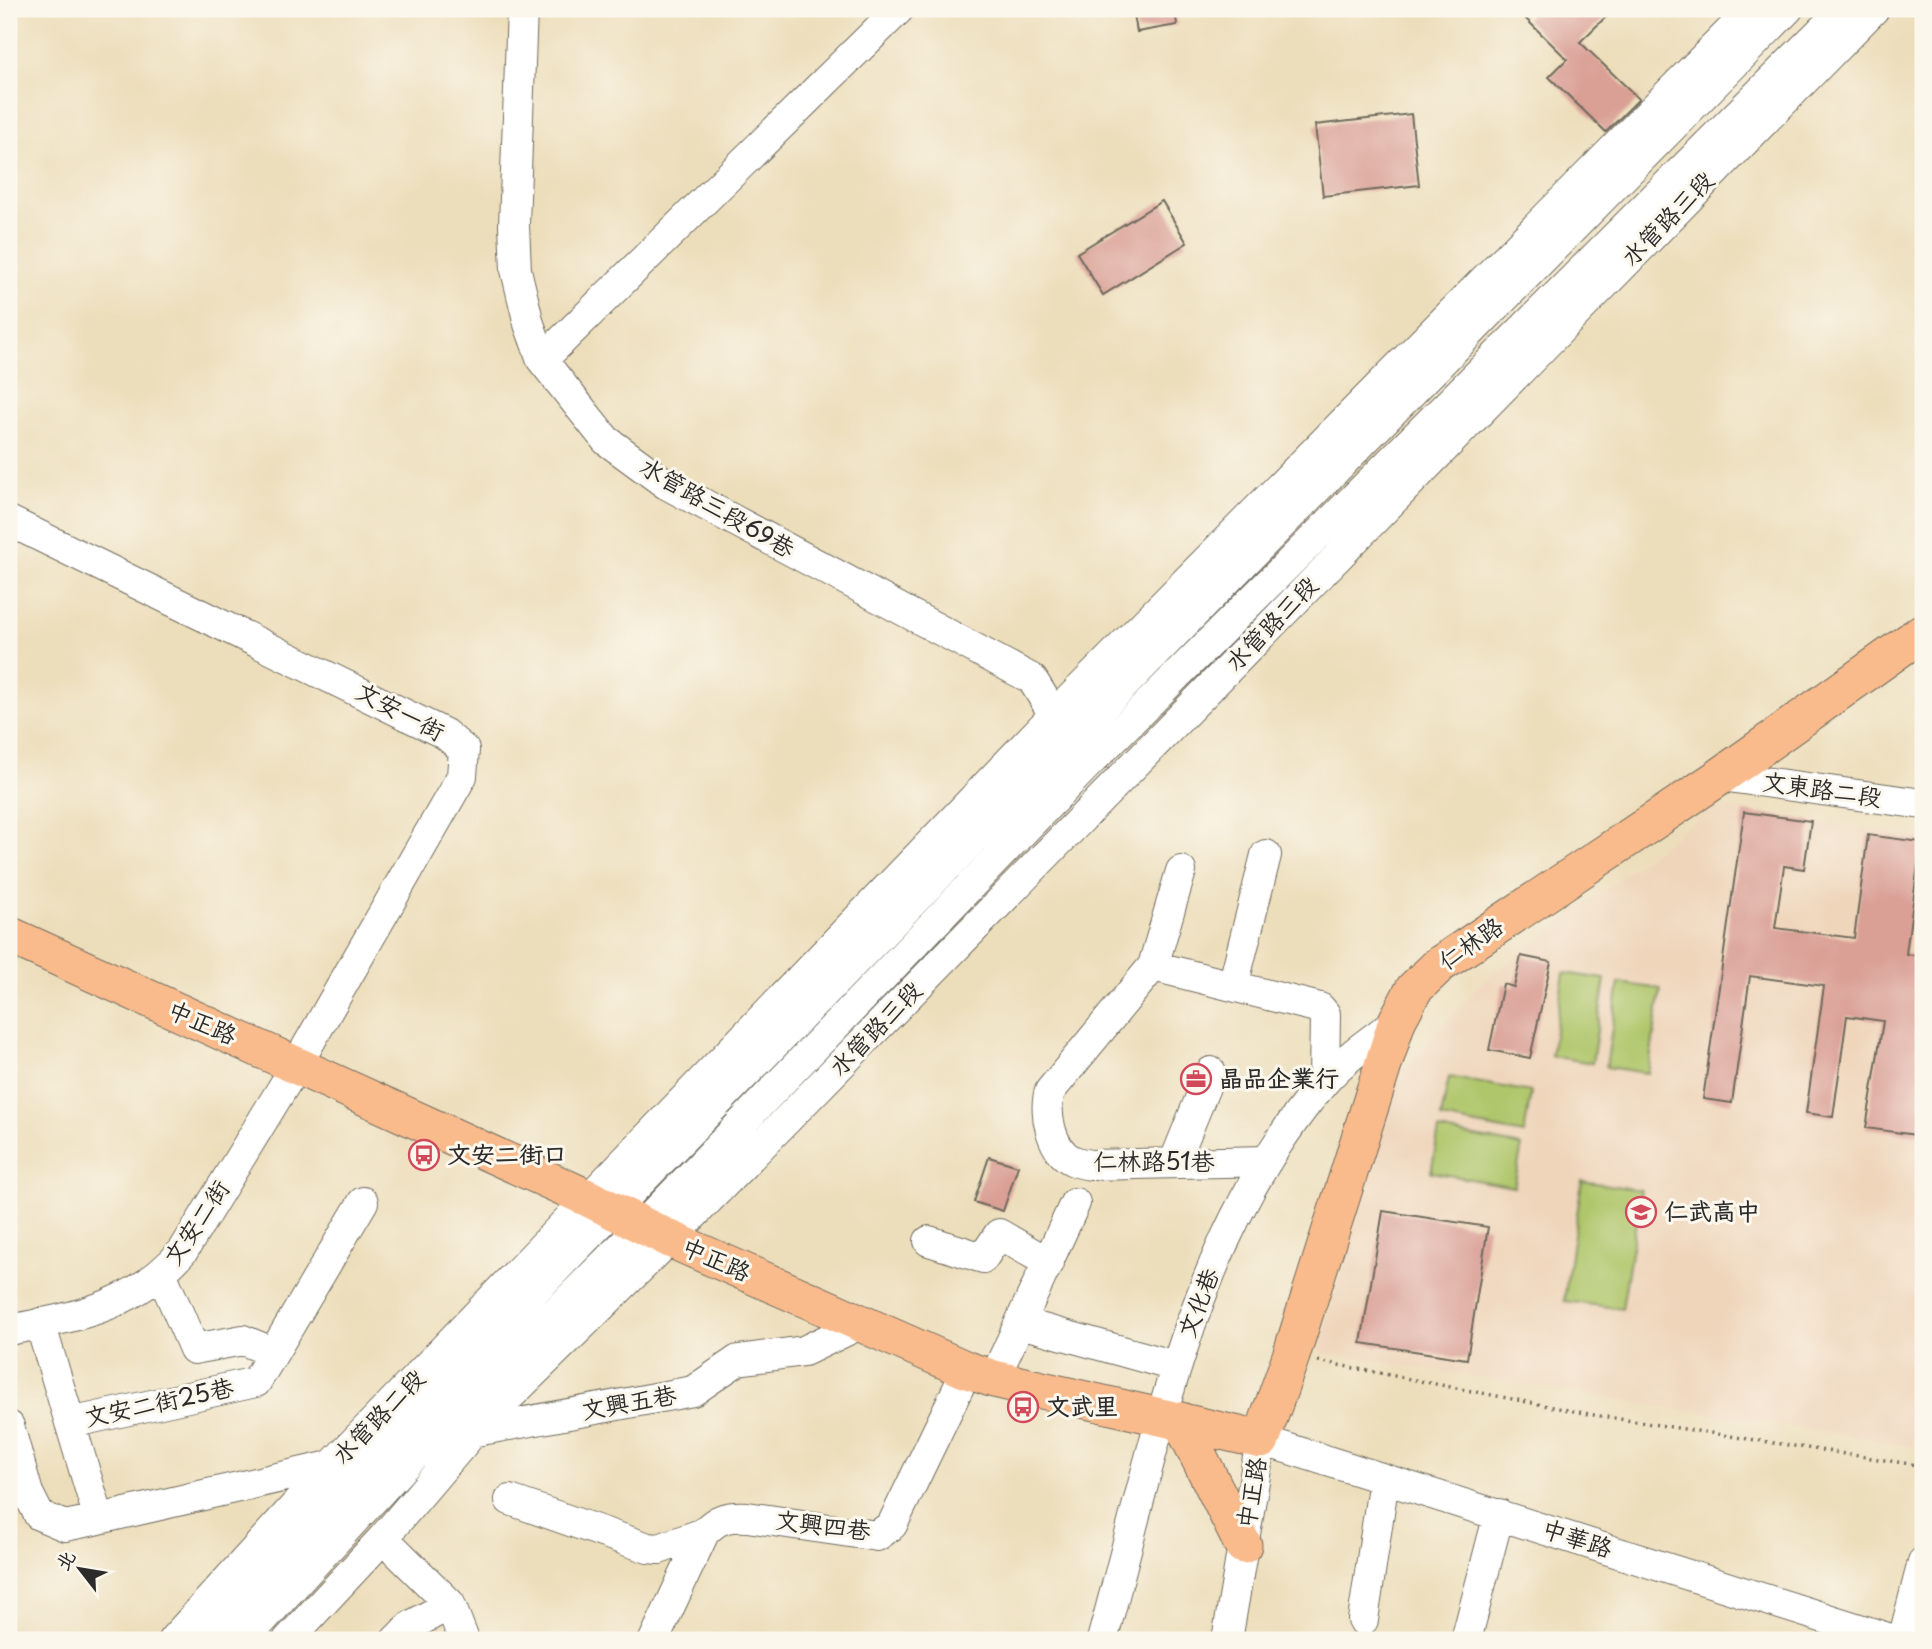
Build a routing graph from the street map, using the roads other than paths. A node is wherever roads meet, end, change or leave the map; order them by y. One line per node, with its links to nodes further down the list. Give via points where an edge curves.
1 (522, 9): 7 (street, 水管路三段69巷, via 516,270)
2 (899, 9): 7 (street)
3 (1752, 9): 10 (street)
4 (1788, 9): 10 (street)
5 (1843, 9): 11 (street, 水管路三段)
6 (1874, 9): 27 (street, 水管路三段)
7 (542, 360): 10 (street, 水管路三段69巷, via 606,440 640,467 1032,678)
8 (9, 521): 20 (street, 文安一街, via 446,734 464,750 462,776)
9 (1923, 632): 12 (main road, 仁林路)
10 (1062, 727): 11 (street, 水管路三段69巷); 27 (street)
11 (1084, 768): 27 (street, 水管路三段)
12 (1721, 776): 13 (street, 文東路二段); 19 (main road, 仁林路, via 1439,965 1414,989)
13 (1923, 804)
14 (1266, 855): 18 (street)
15 (1181, 871): 17 (street, 仁林路51巷)
16 (9, 935): 20 (main road, 中正路)
17 (1153, 966): 18 (street); 24 (street, 仁林路51巷, via 1049,1091 1046,1103 1058,1145 1071,1161 1091,1165)
18 (1233, 986): 22 (street, via 1320,1007 1325,1014)
19 (1397, 1021): 22 (street, 文化巷, via 1355,1051); 42 (main road, 仁林路)
20 (296, 1066): 27 (main road, 中正路); 30 (street, 文安二街, via 183,1251)
21 (1211, 1072): 24 (street)
22 (1324, 1082): 23 (street, 文化巷)
23 (1267, 1161): 24 (street, 仁林路51巷); 36 (street, 文化巷, via 1220,1249)
24 (1174, 1163)
25 (363, 1202): 35 (street, 文安二街25巷)
26 (1075, 1203): 29 (street, 文興四巷)
27 (629, 1219): 33 (main road, 中正路); 41 (street); 43 (street); 44 (street, 水管路二段); 45 (street, 水管路二段)
28 (929, 1241): 29 (street, via 983,1258 999,1234)
29 (1049, 1263): 31 (street, 文興四巷)
30 (162, 1275): 32 (street, 文安二街, via 136,1293 98,1309); 35 (street, via 194,1349 243,1340)
31 (1021, 1323): 36 (street); 37 (street, 文興四巷)
32 (40, 1324): 34 (street, 文安二街); 39 (street)
33 (860, 1324): 37 (main road, 中正路); 41 (street, 文興五巷, via 804,1351 738,1360 693,1391)
34 (9, 1330)
35 (272, 1352): 39 (street, 文安二街25巷, via 256,1382)
36 (1175, 1366): 38 (street, 文化巷)
37 (980, 1374): 38 (main road, 中正路); 50 (street, 文興四巷, via 892,1525 877,1536 728,1516)
38 (1171, 1419): 42 (main road, 中正路); 52 (main road); 63 (street, 文化巷)
39 (70, 1423): 49 (street)
40 (9, 1426): 49 (street, 文興五巷, via 39,1516 65,1526)
41 (474, 1431): 43 (street, 文興五巷); 51 (street)
42 (1261, 1440): 46 (street, 中華路); 52 (street, 中正路)
43 (426, 1442): 44 (street, 文興五巷); 58 (street)
44 (376, 1454): 45 (street, 文興五巷); 57 (street, 水管路二段)
45 (332, 1465): 49 (street, 文興五巷); 56 (street, 水管路二段)
46 (1384, 1479): 48 (street, 中華路); 55 (street)
47 (510, 1500): 50 (street, 文興四巷, via 648,1548 659,1549)
48 (1499, 1514): 65 (street); 66 (street, 中華路)
49 (99, 1519)
50 (704, 1533): 62 (street)
51 (383, 1538): 54 (street); 59 (street)
52 (1243, 1545): 64 (street, 中正路)
53 (1923, 1562): 67 (street)
54 (450, 1604): 60 (street, via 409,1627); 61 (street)
55 (1363, 1620)
56 (173, 1640)
57 (205, 1640)
58 (244, 1640)
59 (288, 1640)
60 (396, 1640)
61 (464, 1640)
62 (654, 1640)
63 (1102, 1640)
64 (1227, 1640)
65 (1466, 1640)
66 (1894, 1640)
67 (1903, 1640)

